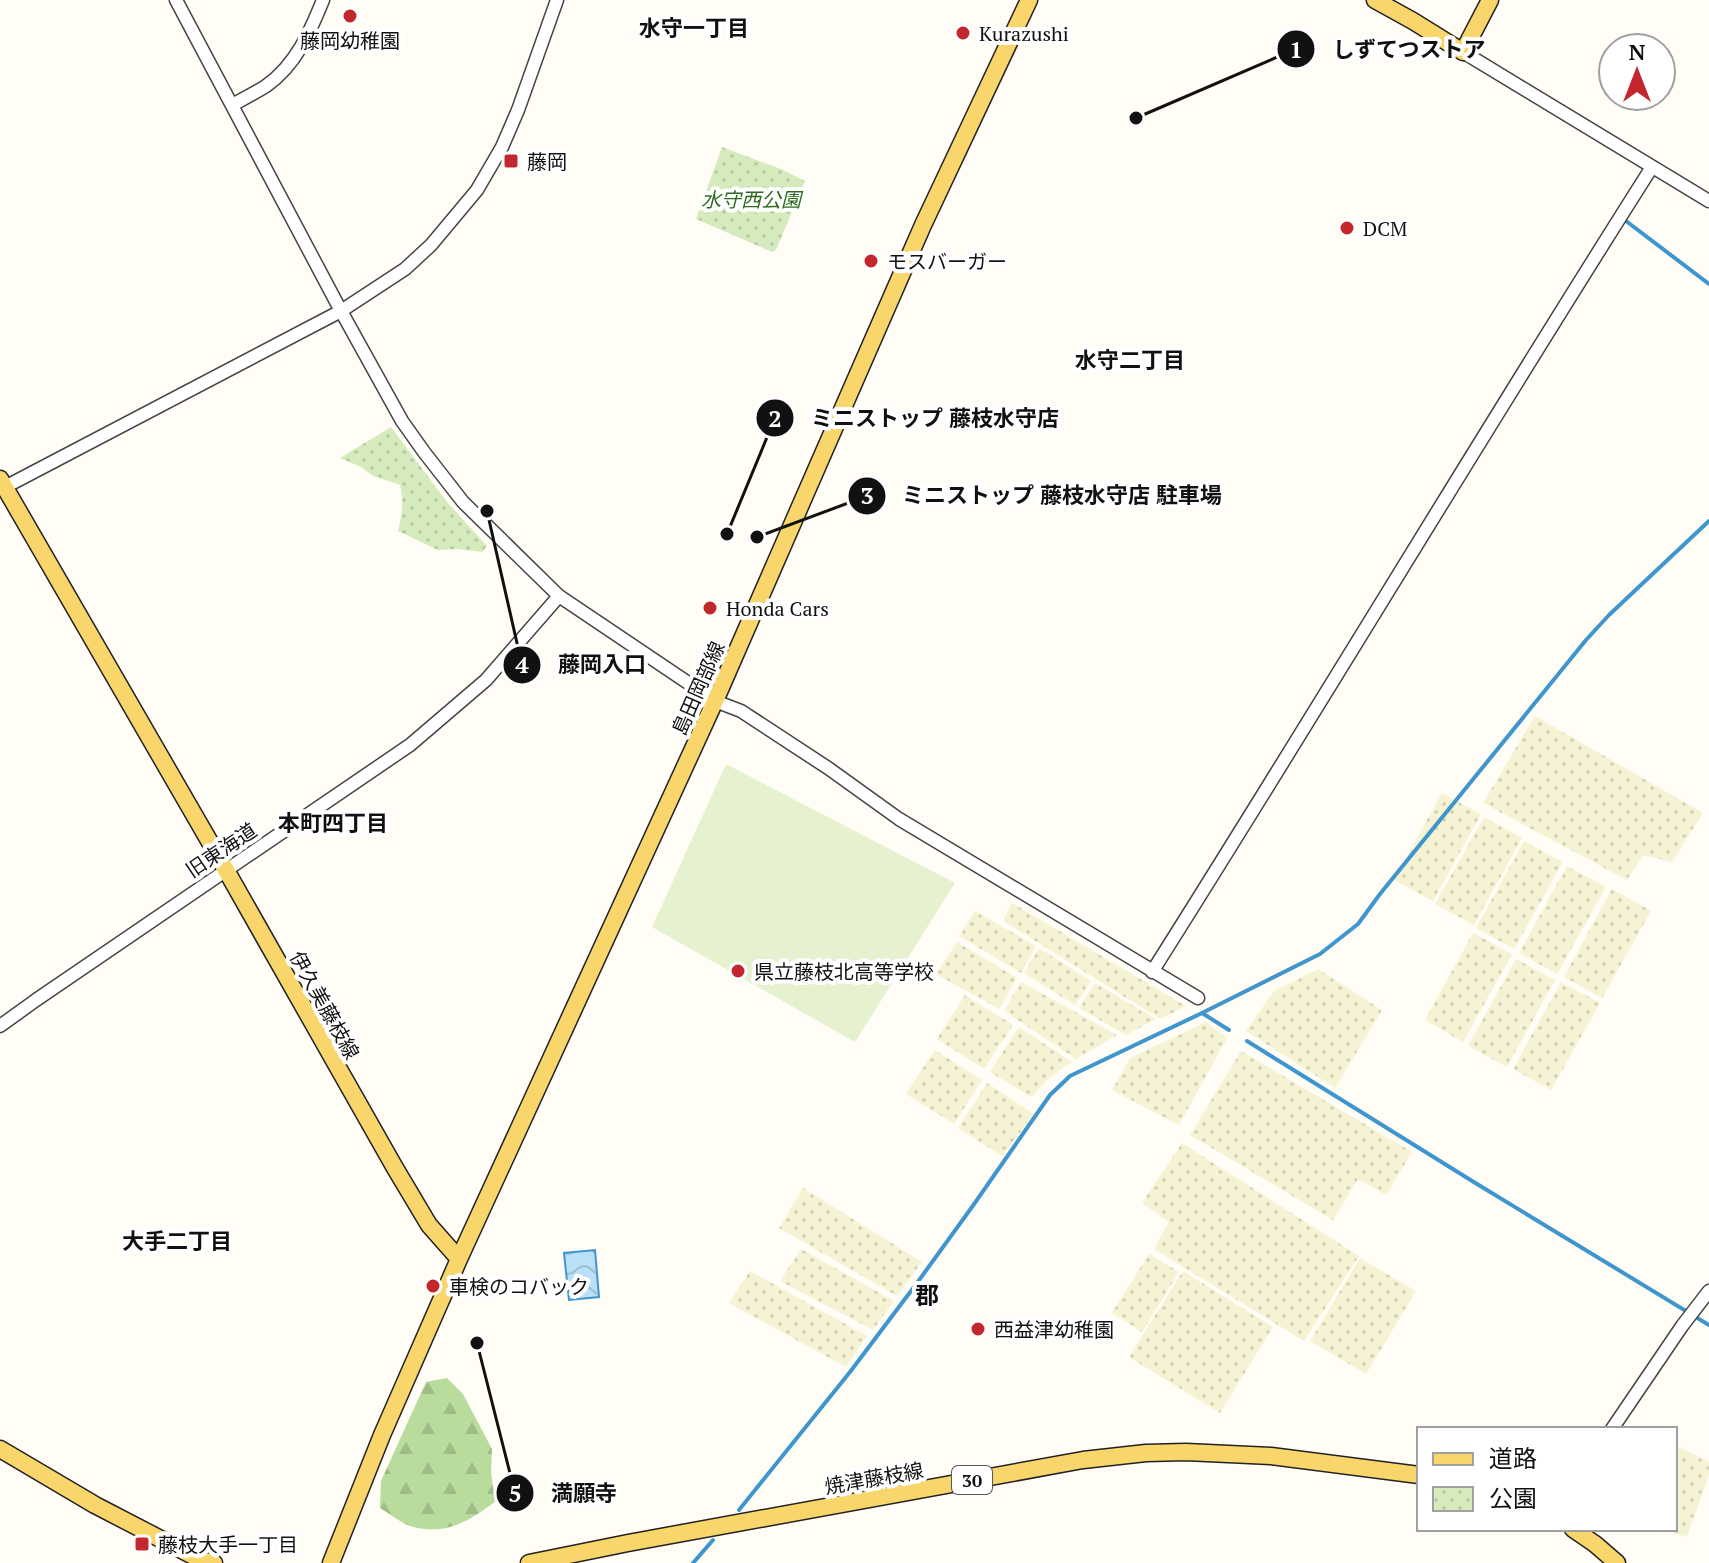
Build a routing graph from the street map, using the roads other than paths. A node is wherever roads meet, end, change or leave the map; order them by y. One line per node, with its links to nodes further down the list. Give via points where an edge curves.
1 (176, 0): 8 (street)
2 (323, 0): 8 (street, via 293,60 266,86)
3 (557, 0): 11 (street, via 513,122 477,190 405,269)
4 (1029, 0): 14 (main road, 島田岡部線, via 923,225)
5 (1375, 0): 7 (main road)
6 (1490, 0): 7 (main road)
7 (1463, 52): 9 (street)
8 (232, 105): 11 (street)
9 (1652, 167): 10 (street); 16 (street)
10 (1709, 201)
11 (341, 311): 12 (street); 13 (street, via 424,452 463,502)
12 (2, 483): 15 (main road, 伊久美藤枝線)
13 (559, 596): 14 (street); 15 (street, 旧東海道, via 486,680 433,727)
14 (715, 701): 16 (street, via 741,711 899,819); 19 (main road, 島田岡部線)
15 (226, 870): 18 (street, 旧東海道); 19 (main road, 伊久美藤枝線, via 429,1225)
16 (1152, 972): 17 (street)
17 (1198, 998)
18 (0, 1026)
19 (459, 1259): 26 (main road)
20 (1709, 1291): 21 (street)
21 (1613, 1427)
22 (0, 1449): 25 (main road, via 95,1505)
23 (1417, 1475): 27 (main road, 焼津藤枝線 / 30, via 1271,1456 1146,1453 1083,1460)
24 (1576, 1531): 28 (main road)
25 (214, 1563)
26 (331, 1563)
27 (529, 1563)
28 (1617, 1563)

